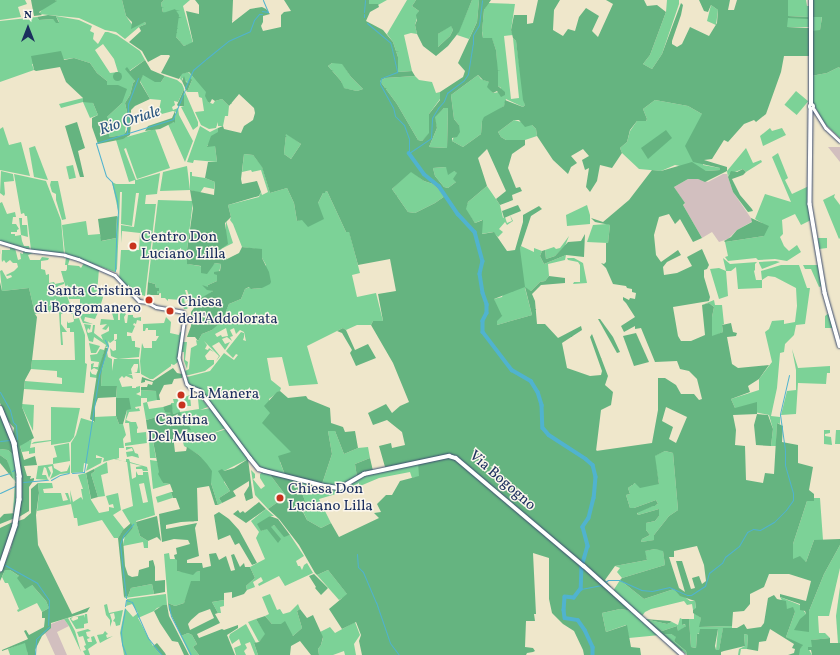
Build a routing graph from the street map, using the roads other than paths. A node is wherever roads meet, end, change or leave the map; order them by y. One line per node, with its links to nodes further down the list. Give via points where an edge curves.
1 (811, 0): 2 (main road, via 809,108)
2 (812, 109): 3 (street); 5 (main road, via 810,204 824,288)
3 (840, 141)
4 (0, 242): 6 (street, via 26,250 65,255 112,274 139,301 147,302 156,308 183,312 185,317 179,358)
5 (840, 346)
6 (190, 387): 9 (main road, Via Bogogno, via 200,391 250,458 259,469 265,471 340,488 364,474 449,456 456,458)
7 (0, 408): 8 (highway, via 14,443 19,476 19,499 15,526)
8 (0, 569)
9 (684, 655)

